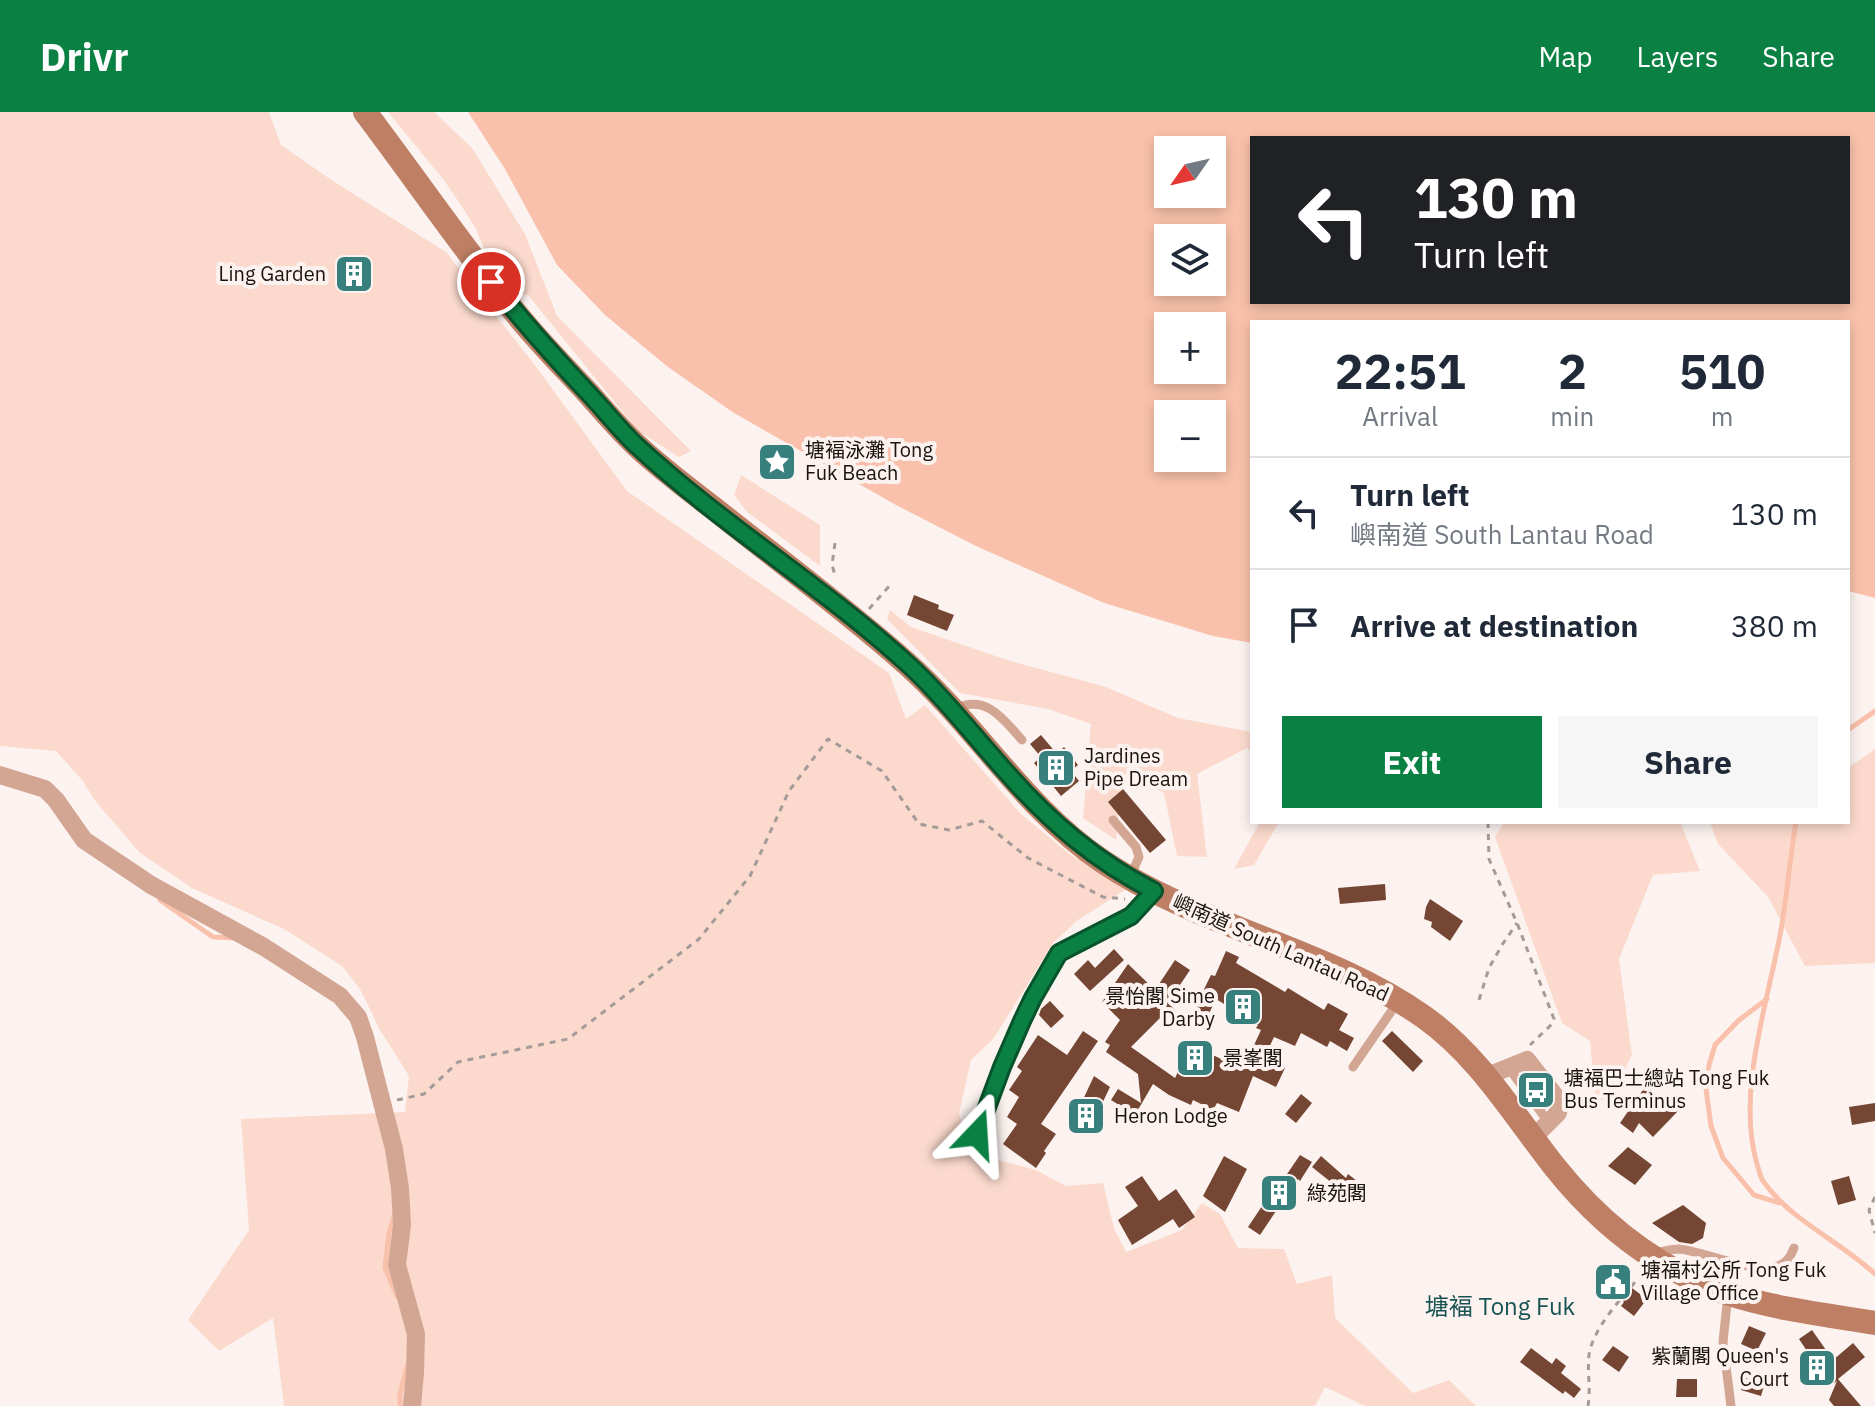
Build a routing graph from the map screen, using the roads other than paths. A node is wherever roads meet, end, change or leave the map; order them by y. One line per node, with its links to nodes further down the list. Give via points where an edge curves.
1 (365, 112): 2 (main road, 嶼南道 South Lantau Road, via 518,315 635,444 856,620)
2 (952, 711): 3 (lane, via 965,704 989,707); 6 (main road, 嶼南道 South Lantau Road, via 1069,835)
3 (1022, 740)
4 (0, 775): 17 (street, via 45,789 84,840 340,996 358,1017 400,1188 397,1265 416,1334)
5 (1113, 820): 6 (lane, via 1139,857)
6 (1129, 878): 7 (main road, 嶼南道 South Lantau Road)
7 (1150, 895): 8 (main road, 嶼南道 South Lantau Road, via 1342,971); 12 (street, via 1131,916 1059,953 1033,998)
8 (1399, 1000): 9 (lane); 10 (main road, 嶼南道 South Lantau Road)
9 (1353, 1067)
10 (1497, 1072): 11 (main road, 嶼南道 South Lantau Road); 11 (street, via 1527,1060 1560,1102 1558,1113)
11 (1541, 1131): 14 (main road, 嶼南道 South Lantau Road, via 1561,1175 1591,1209)
12 (977, 1134)
13 (1794, 1248): 14 (lane, via 1788,1260 1769,1268 1679,1249 1660,1252)
14 (1655, 1259): 15 (main road, 嶼南道 South Lantau Road)
15 (1728, 1293): 16 (main road, 嶼南道 South Lantau Road); 18 (lane, via 1723,1342)
16 (1875, 1323)
17 (412, 1406)
18 (1731, 1406)

